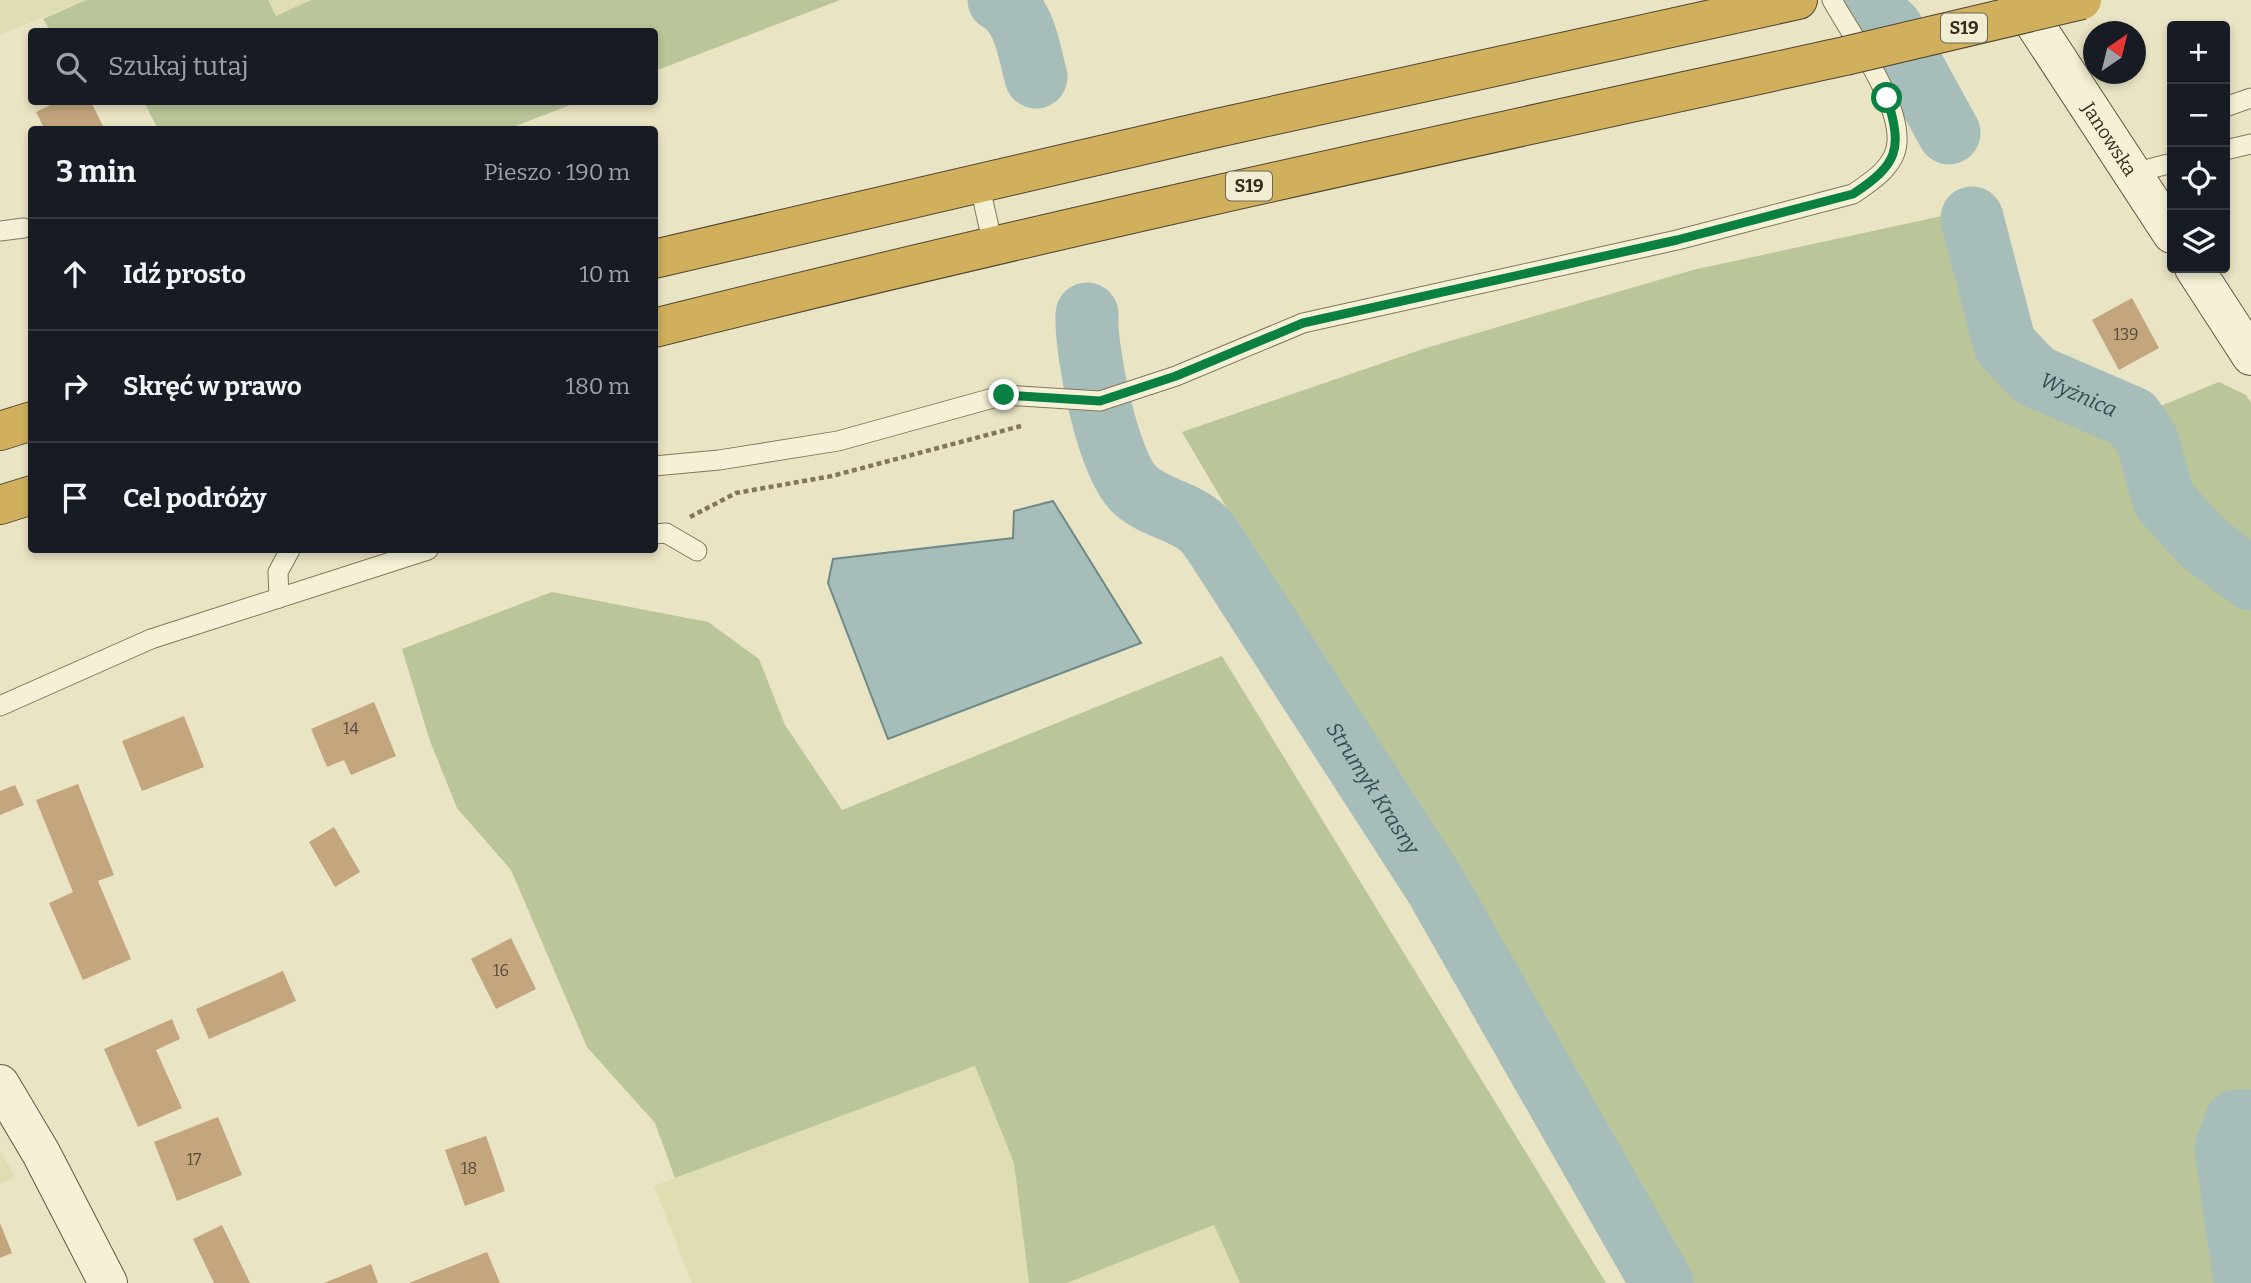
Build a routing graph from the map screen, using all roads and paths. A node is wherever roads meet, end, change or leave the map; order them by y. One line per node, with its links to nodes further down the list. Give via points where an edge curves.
1 (1798, 0): 10 (highway)
2 (1832, 0): 19 (lane, via 1887,98 1898,144 1876,178 1853,194 1677,240 1303,323 1176,376 1113,396)
3 (2020, 0): 11 (street, Janowska)
4 (2082, 0): 14 (highway, S19, bridge)
5 (2251, 98): 6 (lane)
6 (2230, 105)
7 (2251, 144): 8 (lane)
8 (2230, 149)
9 (2167, 164): 11 (lane, via 2144,170)
10 (979, 183): 14 (lane); 15 (highway)
11 (2155, 206)
12 (24, 228): 13 (lane)
13 (0, 231)
14 (993, 245): 17 (highway, S19)
15 (658, 258)
16 (2197, 273): 18 (street)
17 (658, 327)
18 (2251, 356)
19 (1076, 401): 22 (lane, via 1004,395 838,441); 25 (path, via 1035,422 832,476 736,493)
20 (28, 422): 21 (highway)
21 (0, 430)
22 (658, 466)
23 (28, 496): 24 (highway)
24 (0, 505)
25 (660, 533): 26 (lane)
26 (697, 551)
27 (288, 553): 29 (lane, via 278,572)
28 (419, 553): 29 (lane)
29 (279, 598): 30 (lane, via 151,639)
30 (0, 706)
31 (0, 1084): 32 (street)
32 (108, 1283)

